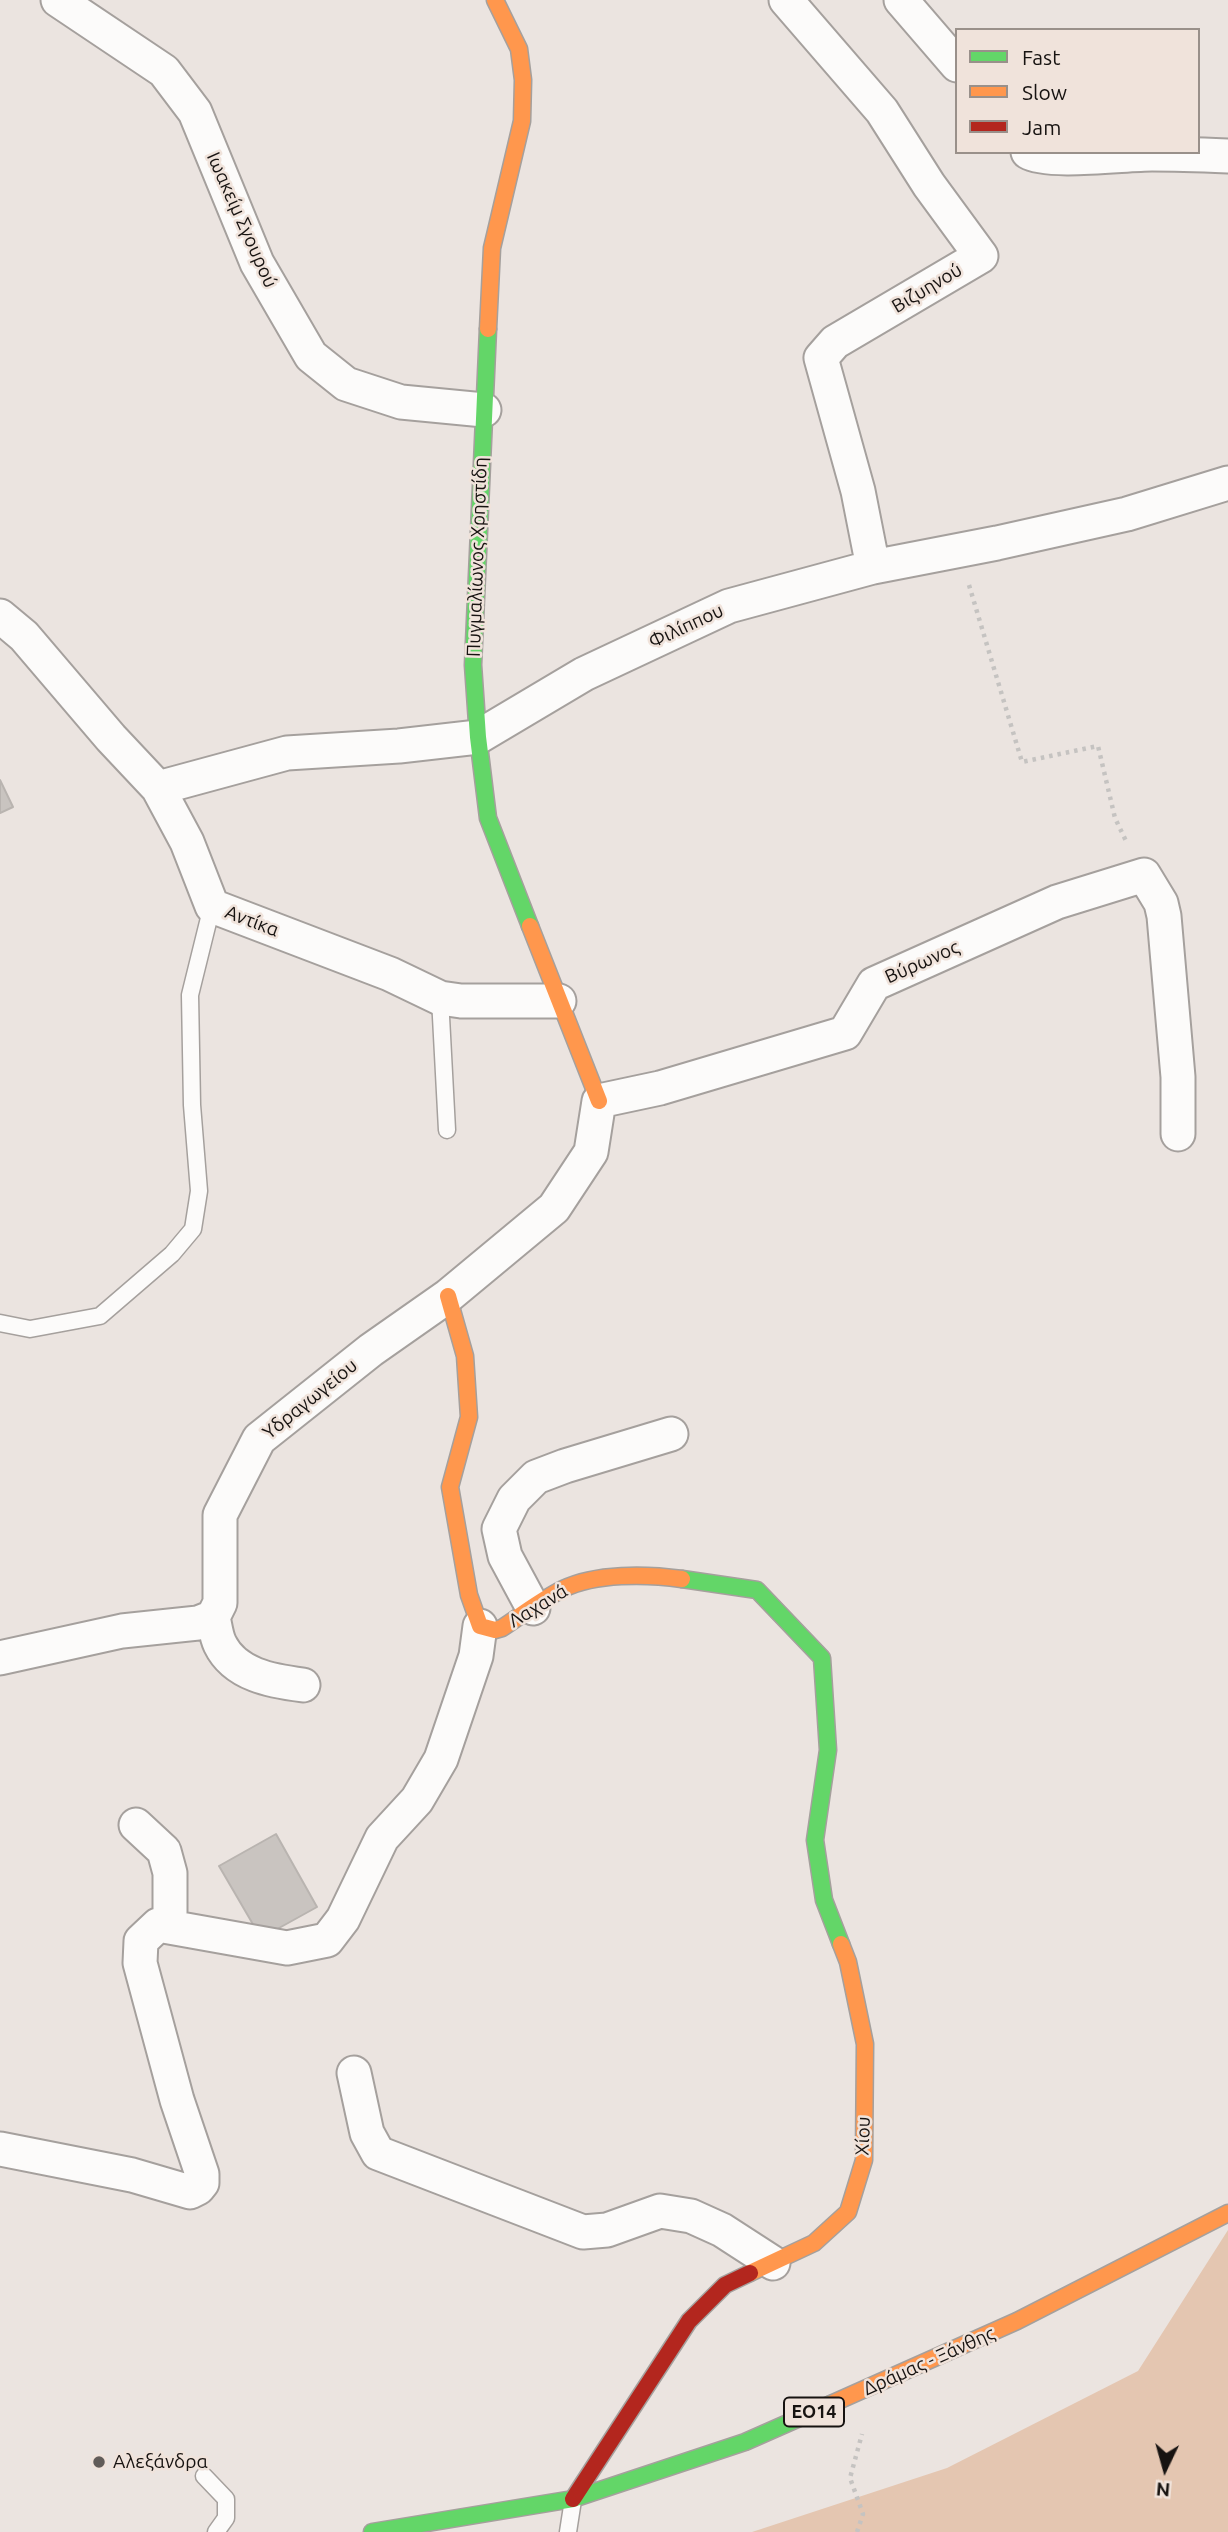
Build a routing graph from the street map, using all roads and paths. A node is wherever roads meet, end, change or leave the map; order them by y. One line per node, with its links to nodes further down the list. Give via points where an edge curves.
1 (58, 0): 10 (street, Ιωακείμ Σγουρού, via 164,71 195,111 257,263 311,356 346,384 401,402)
2 (495, 0): 10 (street, Πυγμαλίωνος Χρηστίδη, via 519,48 522,121 492,248)
3 (786, 0): 13 (street, Βιζυηνού, via 882,111 981,256 835,342 821,359 846,443)
4 (901, 0): 5 (street)
5 (955, 63)
6 (1032, 154): 7 (street, via 1052,158)
7 (1153, 154)
8 (1153, 154): 9 (street)
9 (1228, 156)
10 (484, 410): 15 (street, Πυγμαλίωνος Χρηστίδη, via 473,665)
11 (1228, 483): 12 (street, Φιλίππου, via 1127,513)
12 (959, 551): 13 (street, Φιλίππου); 17 (path, via 1022,762 1098,746 1115,818)
13 (873, 567): 15 (street, Φιλίππου, via 729,606 584,674)
14 (0, 616): 16 (street, Αντίκα, via 24,636)
15 (478, 737): 16 (street, Φιλίππου, via 287,753); 20 (street, Πυγμαλίωνος Χρηστίδη, via 488,818)
16 (158, 788): 18 (street, Αντίκα, via 187,842)
17 (1144, 875): 21 (street, Βύρωνος, via 1057,902 874,984 845,1033 660,1088); 23 (street, via 1164,916 1178,1077)
18 (212, 906): 19 (street, Αντίκα, via 390,974); 25 (lane, via 190,995 199,1191 193,1228 172,1254 100,1316 30,1329)
19 (440, 998): 20 (street, Αντίκα); 22 (lane)
20 (559, 1000): 21 (street, Πυγμαλίωνος Χρηστίδη)
21 (599, 1101): 24 (street, Υδραγωγείου, via 591,1153 554,1208)
22 (447, 1130)
23 (1178, 1134)
24 (448, 1297): 28 (street, Υδραγωγείου, via 371,1350 259,1438 220,1515 220,1603); 29 (street, Λαχανά, via 465,1356 469,1417 450,1487 469,1595)
25 (0, 1323)
26 (671, 1434): 27 (street, via 565,1466 536,1478 513,1499 499,1529 505,1556)
27 (533, 1608): 29 (street, Λαχανά, via 502,1628); 31 (street, Λαχανά, via 578,1583 608,1578 673,1577 757,1590)
28 (213, 1616): 30 (street, via 198,1623 122,1631); 32 (street, via 220,1644 235,1663 265,1679)
29 (480, 1626): 34 (street, via 476,1656 442,1759 417,1800 382,1838 343,1919 327,1940 287,1948)
30 (0, 1658)
31 (821, 1658): 38 (street, Χίου, via 828,1750 815,1840 824,1900 848,1962 865,2044 864,2161 848,2212 814,2243)
32 (303, 1685)
33 (136, 1825): 34 (street, via 164,1851 170,1873)
34 (170, 1927): 36 (street, via 158,1925 141,1941 140,1964 202,2183 190,2192 132,2175)
35 (354, 2073): 38 (street, via 367,2133 378,2153 583,2232 607,2230 660,2211 691,2216)
36 (0, 2149)
37 (1228, 2213): 39 (street, Δράμας - Ξάνθης / ΕΟ14, via 1017,2321)
38 (773, 2263): 41 (street, Χίου, via 725,2285 690,2320)
39 (836, 2402): 41 (street, Δράμας - Ξάνθης / ΕΟ14, via 745,2442); 45 (path, via 864,2435 850,2478 863,2514)
40 (204, 2476): 42 (lane, via 226,2499 226,2518)
41 (573, 2499): 43 (street, Δράμας - Ξάνθης / ΕΟ14); 44 (lane)
42 (216, 2532)
43 (372, 2532)
44 (568, 2532)
45 (857, 2532)

